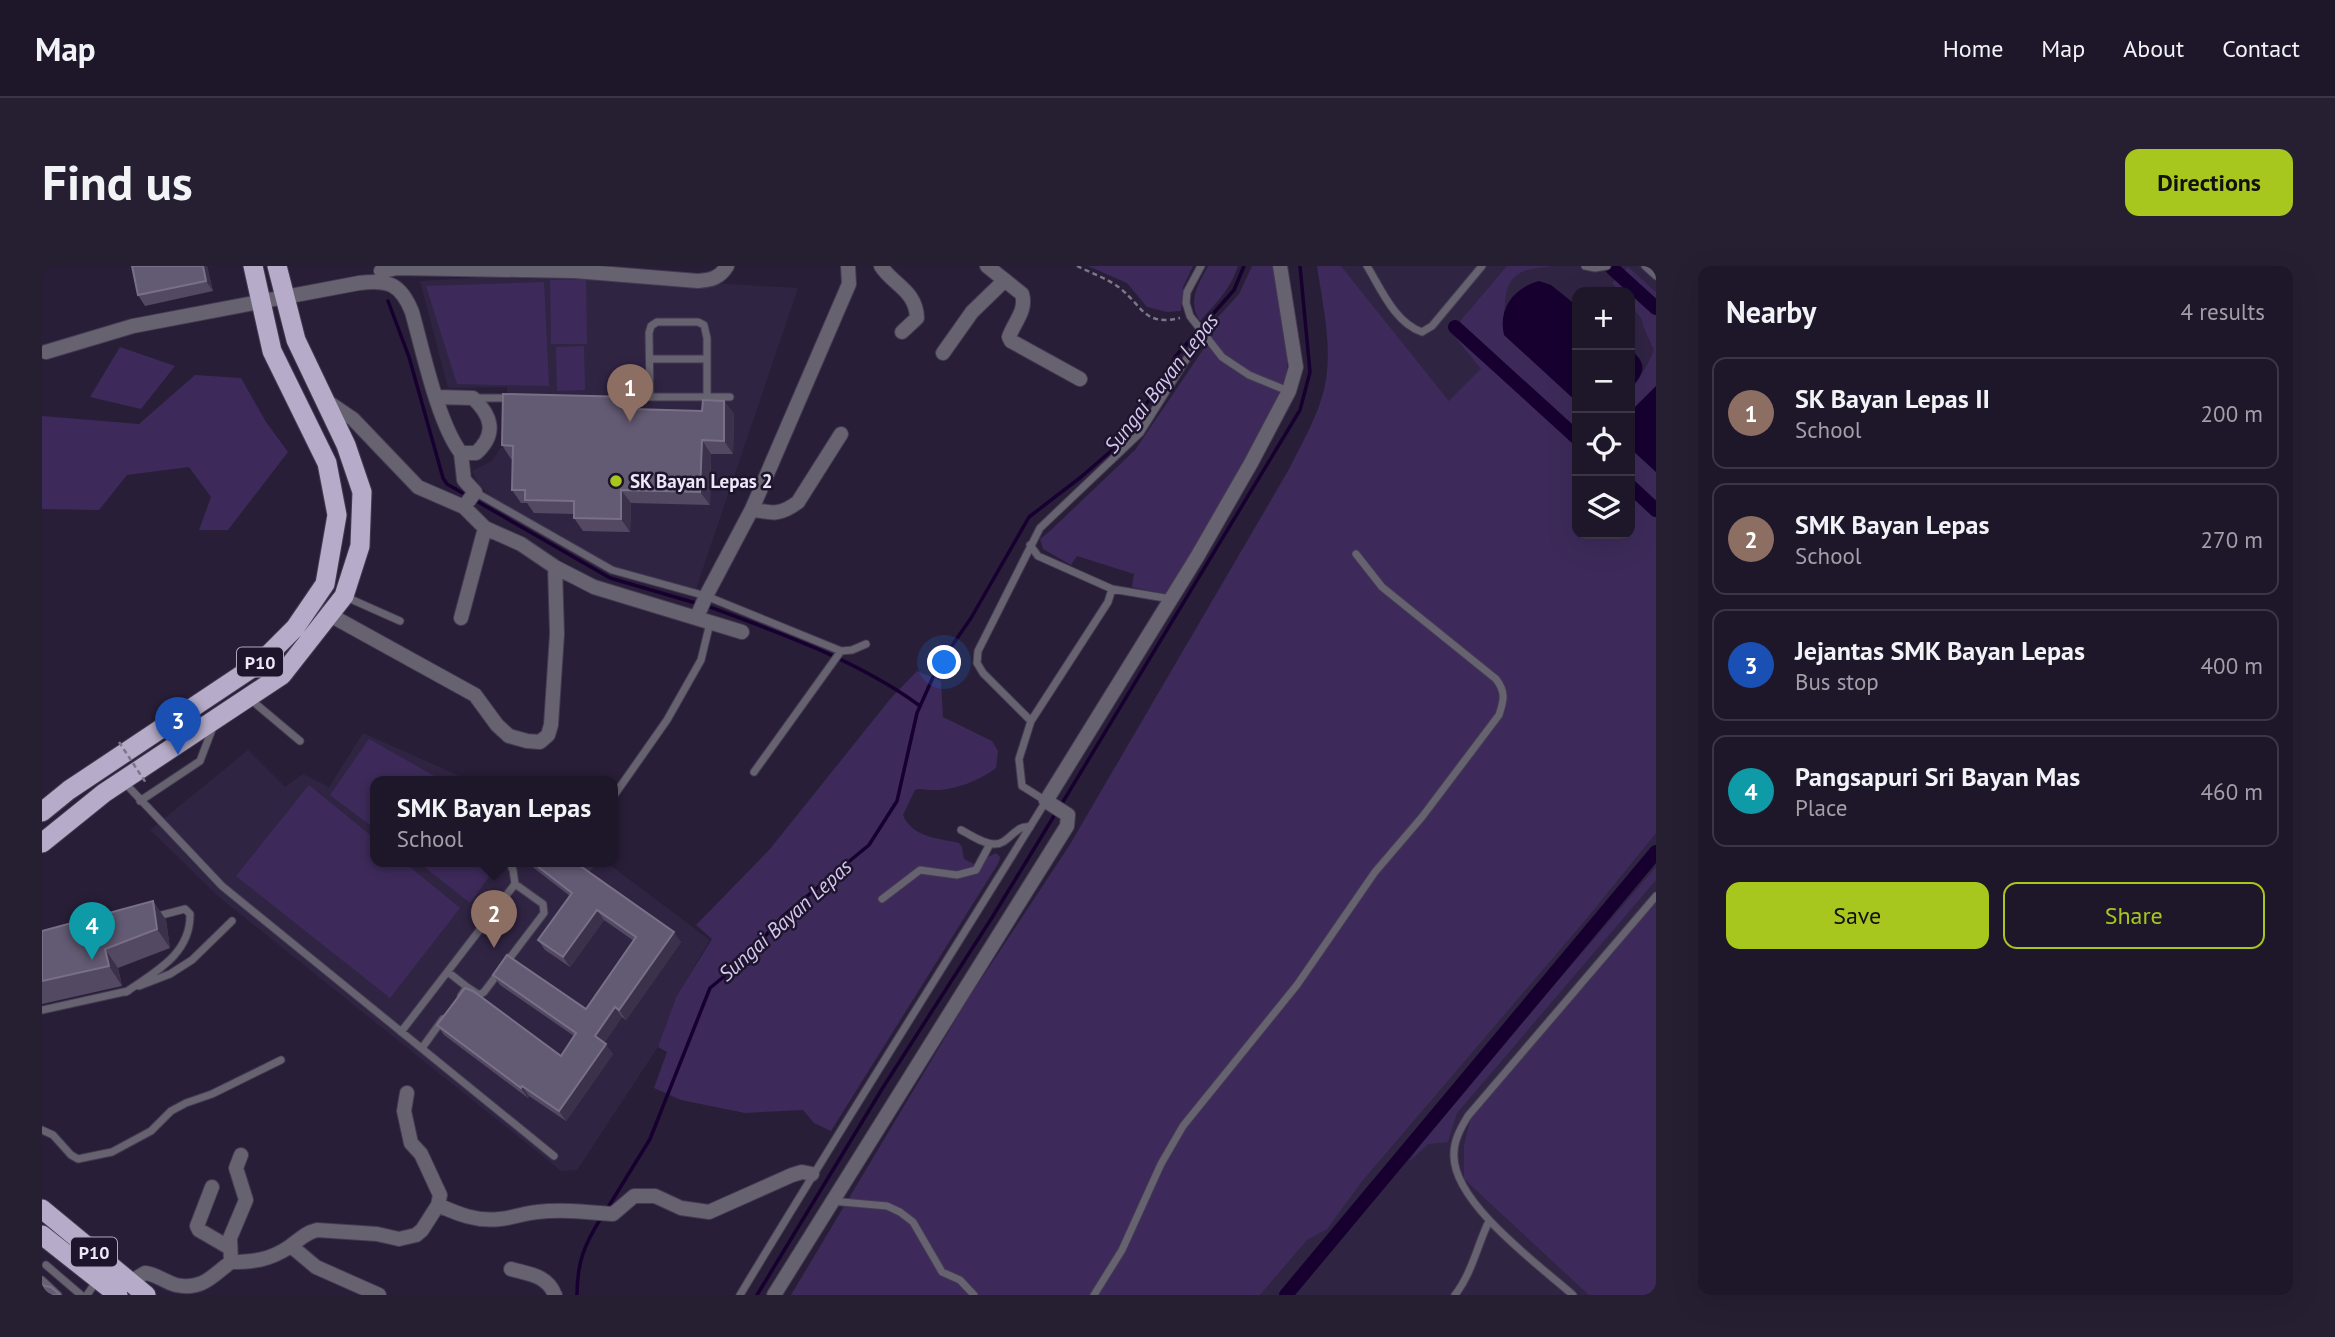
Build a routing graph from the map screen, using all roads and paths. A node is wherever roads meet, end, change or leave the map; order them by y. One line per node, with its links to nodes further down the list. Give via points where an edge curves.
1 (253, 266): 20 (highway, P10)
2 (277, 266): 19 (highway, P10)
3 (727, 266): 15 (street, via 710,280)
4 (848, 266): 41 (street, via 849,284)
5 (881, 266): 22 (street, via 916,307 917,318)
6 (987, 266): 18 (street)
7 (1077, 266): 21 (path, via 1121,289 1153,319)
8 (1201, 266): 21 (lane, via 1187,292)
9 (1280, 266): 29 (street, via 1296,366)
10 (1367, 266): 11 (lane, via 1397,313 1410,328 1422,332)
11 (1482, 266)
12 (1585, 266): 13 (lane)
13 (1607, 266)
14 (1645, 266): 17 (lane)
15 (502, 269): 16 (street, via 397,268)
16 (381, 273): 19 (street, via 359,283); 30 (street, via 408,302)
17 (1656, 276)
18 (1005, 280): 25 (street, via 972,312); 28 (street, via 1024,300 1010,341)
19 (284, 296): 20 (street); 37 (highway, P10, via 296,340)
20 (259, 302): 24 (street, via 133,326); 67 (highway, P10, via 272,351 327,463 337,515 325,584 295,628 261,662)
21 (1191, 318): 23 (lane)
22 (902, 332)
23 (1204, 334): 29 (lane, via 1222,357 1249,375); 43 (lane, via 1140,433 1040,528)
24 (46, 352)
25 (943, 353)
26 (650, 359): 27 (lane); 27 (lane, via 649,333 657,322 704,325); 32 (lane)
27 (707, 359): 33 (lane)
28 (1080, 379)
29 (1289, 391): 48 (street)
30 (438, 397): 35 (street); 39 (street, via 449,433)
31 (611, 397): 32 (lane)
32 (650, 397): 33 (lane)
33 (707, 397): 34 (lane)
34 (730, 397)
35 (473, 398): 36 (lane); 39 (street, via 488,416 490,431 476,453)
36 (520, 398)
37 (328, 402): 40 (street, via 353,419 418,487); 47 (highway, P10, via 362,492 360,545)
38 (841, 434): 41 (street, via 798,502 773,515)
39 (461, 453): 40 (street)
40 (470, 499): 42 (street); 49 (lane)
41 (752, 509): 49 (street)
42 (485, 528): 45 (street, via 521,544); 51 (street)
43 (1030, 545): 46 (lane, via 1038,556); 58 (lane, via 978,651 977,663)
44 (1356, 554): 113 (lane, via 1382,587 1496,679 1504,690 1499,715 1375,872 1297,985 1183,1126 1122,1250)
45 (555, 567): 49 (street, via 594,587); 50 (street, via 557,634 551,725 540,742 509,737 475,695)
46 (1112, 589): 48 (lane); 58 (lane)
47 (344, 596): 50 (highway, P10); 52 (lane)
48 (1171, 599): 66 (street)
49 (703, 610): 53 (street); 55 (lane); 64 (lane, via 701,660)
50 (330, 615): 56 (highway, P10, via 282,675)
51 (461, 618)
52 (400, 621)
53 (742, 632)
54 (866, 645): 55 (lane)
55 (838, 654): 61 (lane)
56 (247, 697): 57 (highway, P10); 59 (lane)
57 (215, 719): 62 (highway, P10); 65 (lane, via 200,761)
58 (1031, 721): 66 (lane, via 1019,759 1021,786)
59 (300, 741)
60 (119, 742): 63 (path, bridge)
61 (754, 772)
62 (123, 780): 65 (lane); 70 (highway, P10)
63 (146, 782)
64 (618, 790)
65 (140, 801): 82 (lane, via 222,886)
66 (1048, 802): 68 (lane); 91 (street, via 1066,813 1067,826)
67 (42, 812)
68 (1030, 827): 71 (lane, via 1020,827 1000,844); 89 (lane)
69 (961, 830): 71 (lane)
70 (42, 843)
71 (990, 844): 75 (lane, via 976,870 957,875 920,870)
72 (512, 867): 73 (lane)
73 (515, 884): 78 (lane); 79 (lane, via 543,904 544,912 484,992 479,995)
74 (1656, 896): 94 (lane, via 1468,1116 1457,1135 1457,1175)
75 (882, 899)
76 (140, 920): 80 (lane, via 185,909 190,914 185,943 169,961)
77 (232, 921): 80 (lane, via 181,967)
78 (448, 972): 79 (lane); 82 (lane)
79 (467, 987): 83 (lane)
80 (126, 992): 81 (lane)
81 (42, 1010)
82 (401, 1031): 83 (lane)
83 (422, 1048): 88 (lane)
84 (281, 1060): 86 (lane, via 171,1111 151,1131 112,1152 78,1158)
85 (407, 1093): 92 (street, via 404,1111 411,1143 430,1170 440,1195)
86 (42, 1130)
87 (241, 1155): 98 (street, via 236,1168 246,1200 233,1229)
88 (554, 1156)
89 (812, 1174): 92 (street, via 792,1175 709,1212 681,1208 655,1196 634,1196 613,1214 536,1212 500,1219 461,1216); 110 (lane)
90 (212, 1187): 98 (street, via 197,1226)
91 (831, 1201): 111 (street); 112 (lane, via 887,1206 900,1212 918,1229 942,1272 960,1280)
92 (438, 1205): 96 (street, via 422,1230 407,1239 317,1230)
93 (42, 1209): 103 (highway, P10)
94 (1489, 1221): 114 (lane, via 1472,1267); 115 (lane)
95 (42, 1234): 97 (highway, P10)
96 (291, 1246): 98 (street, via 251,1263); 104 (street)
97 (63, 1252): 99 (lane); 102 (highway, P10)
98 (230, 1255): 103 (street, via 209,1281 176,1285 145,1273)
99 (44, 1266): 106 (lane)
100 (511, 1269): 109 (street, via 542,1277)
101 (42, 1280): 105 (lane)
102 (92, 1287): 103 (highway, P10)
103 (124, 1289): 107 (highway, P10)
104 (350, 1289): 108 (street)
105 (58, 1295)
106 (81, 1295)
107 (146, 1295)
108 (379, 1295)
109 (555, 1295)
110 (740, 1295)
111 (774, 1295)
112 (974, 1295)
113 (1094, 1295)
114 (1455, 1295)
115 (1573, 1295)

